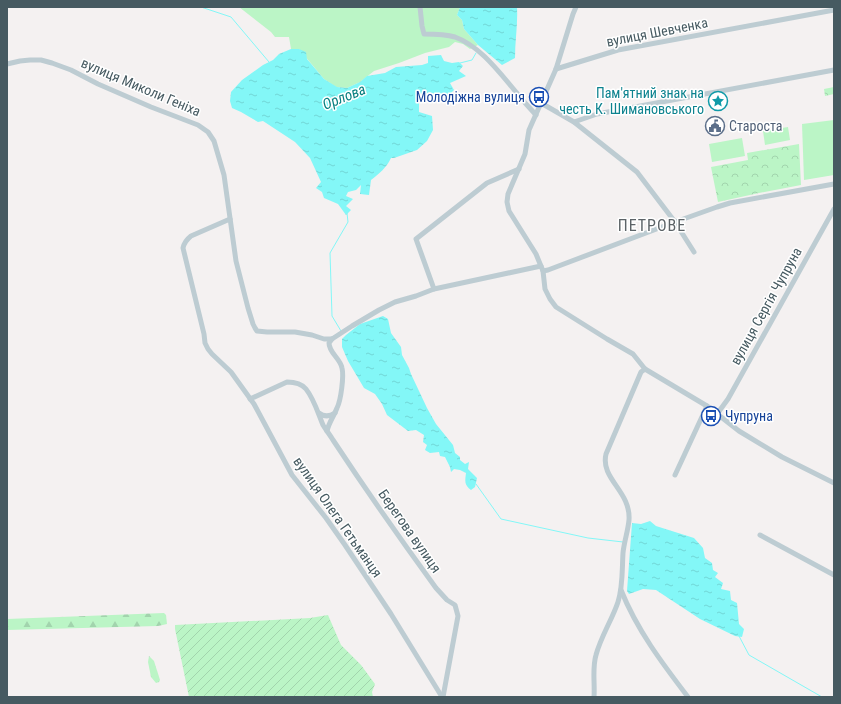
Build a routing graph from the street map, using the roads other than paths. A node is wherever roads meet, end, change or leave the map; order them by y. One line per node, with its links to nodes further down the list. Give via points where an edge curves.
1 (420, 7): 8 (street, via 424,34 456,37 475,49 502,74)
2 (576, 7): 5 (street)
3 (834, 10): 5 (street, вулиця Шевченка, via 618,50)
4 (7, 64): 13 (street, вулиця Миколи Геніха, via 30,60 52,63 203,128 214,141 224,176)
5 (556, 69): 7 (street)
6 (834, 70): 9 (street, via 597,114)
7 (541, 103): 8 (street); 9 (street)
8 (536, 115): 10 (street, via 529,130 525,154)
9 (574, 122): 14 (street, via 637,172)
10 (519, 169): 16 (street, via 508,194 508,206); 17 (street, via 487,183 416,239)
11 (834, 184): 14 (street, via 730,203)
12 (834, 209): 24 (street, вулиця Сергія Чупруна, via 728,399)
13 (230, 219): 18 (street, вулиця Миколи Геніха, via 236,261 248,308 257,331 295,332); 20 (street, вулиця Олега Гетьманця, via 191,236 183,248 205,343 212,354 231,372)
14 (675, 222): 15 (street); 16 (street, via 548,270)
15 (694, 252)
16 (542, 269): 17 (street); 19 (street, via 545,289 556,307 633,354)
17 (434, 289): 18 (street, via 395,302)
18 (332, 339): 23 (street, via 329,347 341,364 343,374)
19 (646, 369): 21 (street); 30 (street, via 641,372 606,454 605,462 607,471 624,498 629,514)
20 (250, 399): 22 (street, Берегова вулиця, via 283,383 298,383 310,395); 31 (street, вулиця Олега Гетьманця, via 292,475 345,545)
21 (707, 406): 24 (street); 26 (street)
22 (318, 412): 23 (street, via 327,416); 25 (street, Берегова вулиця)
23 (335, 413): 25 (street)
24 (717, 414): 27 (street, via 739,431 782,457)
25 (327, 431): 31 (street, Берегова вулиця, via 436,588 455,605 457,625)
26 (675, 475)
27 (834, 483)
28 (760, 535): 29 (street)
29 (834, 575)
30 (621, 589): 32 (street, via 619,601 595,656); 33 (street, via 629,609 651,646)
31 (443, 697)
32 (594, 697)
33 (688, 697)

